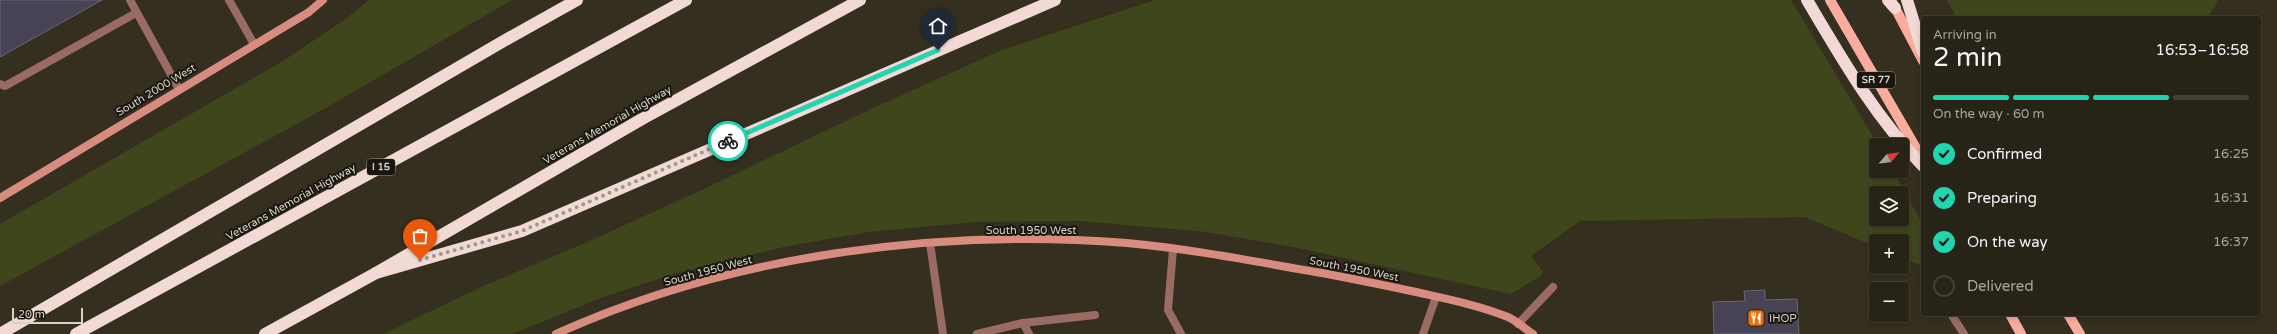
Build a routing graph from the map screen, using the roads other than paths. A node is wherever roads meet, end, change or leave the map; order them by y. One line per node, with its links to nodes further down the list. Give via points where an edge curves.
1 (130, 0): 12 (lane)
2 (229, 0): 13 (lane)
3 (323, 0): 13 (street, South 2000 West, via 309,12)
4 (577, 0): 32 (highway)
5 (686, 0): 33 (highway, Veterans Memorial Highway / I 15)
6 (860, 0): 23 (highway, Veterans Memorial Highway, via 642,119)
7 (1055, 0): 23 (highway, via 522,231)
8 (1807, 0): 19 (highway, via 1868,101)
9 (1830, 0): 18 (main road, SR 77)
10 (1907, 0): 14 (highway)
11 (1891, 3): 15 (main road)
12 (136, 12): 16 (lane, via 4,86); 17 (lane)
13 (254, 44): 17 (street, South 2000 West)
14 (1921, 46)
15 (1921, 56)
16 (0, 84)
17 (179, 90): 20 (street, South 2000 West)
18 (1921, 157)
19 (1921, 164)
20 (0, 198)
21 (930, 243): 22 (street, South 1950 West, via 1031,239 1128,243); 35 (street, South 1950 West, via 850,251 680,287); 36 (lane)
22 (1173, 249): 25 (street, South 1950 West, via 1351,278); 39 (lane, via 1168,310)
23 (376, 273): 34 (highway, Veterans Memorial Highway)
24 (1553, 287): 31 (lane)
25 (1436, 297): 31 (street, South 1950 West, via 1463,302 1510,318); 40 (lane)
26 (1095, 315): 30 (lane)
27 (1952, 316): 42 (lane)
28 (2011, 316): 43 (main road)
29 (2069, 316): 44 (main road)
30 (1024, 323): 37 (lane); 38 (lane)
31 (1518, 324): 41 (street, South 1950 West)
32 (0, 334)
33 (76, 334)
34 (265, 334)
35 (556, 334)
36 (943, 334)
37 (977, 334)
38 (1029, 334)
39 (1181, 334)
40 (1423, 334)
41 (1533, 334)
42 (1964, 334)
43 (2021, 334)
44 (2080, 334)

